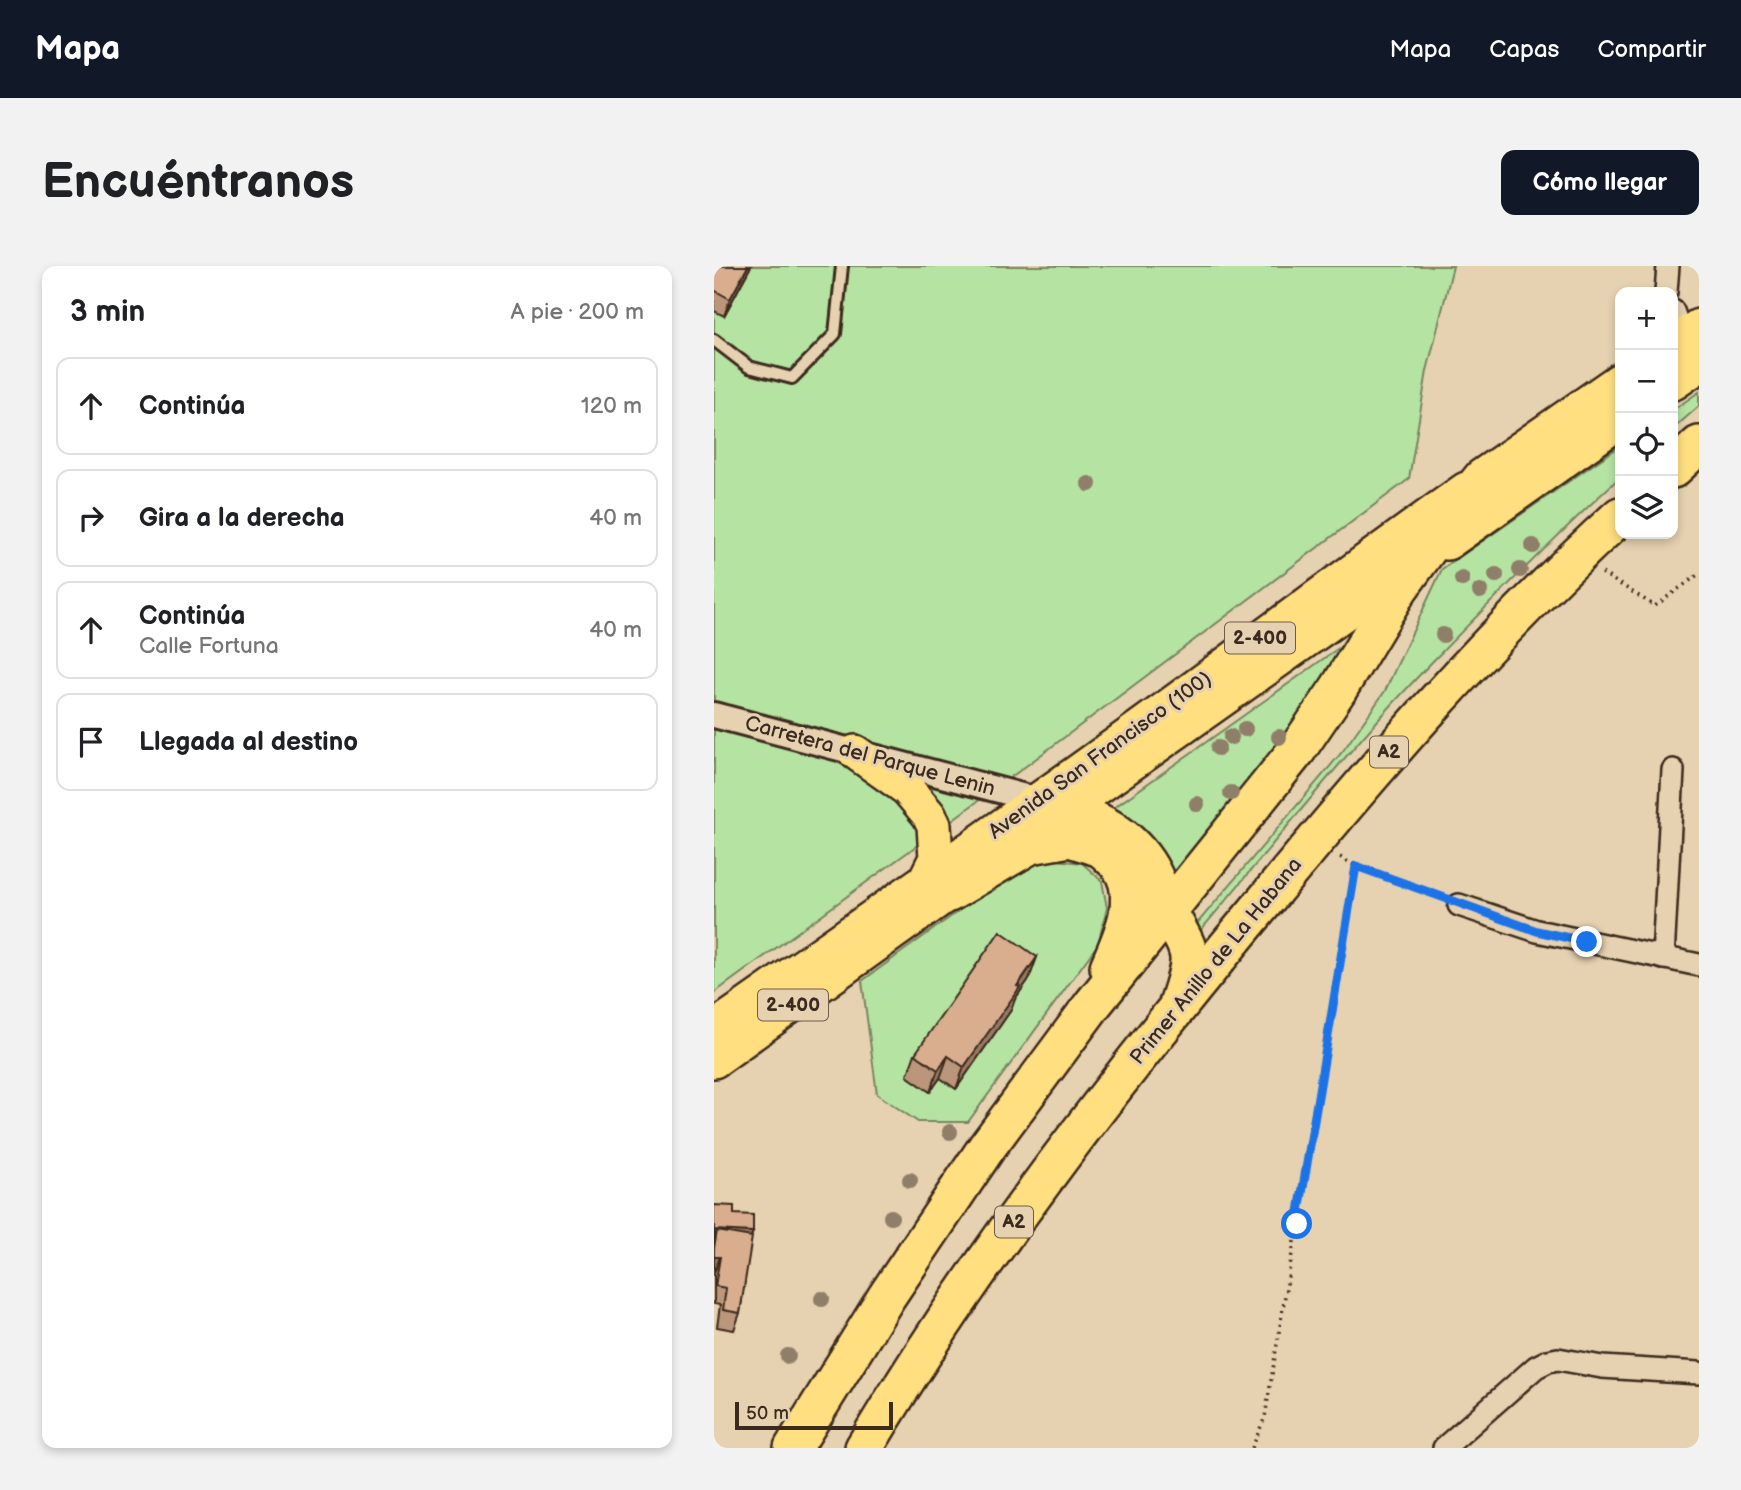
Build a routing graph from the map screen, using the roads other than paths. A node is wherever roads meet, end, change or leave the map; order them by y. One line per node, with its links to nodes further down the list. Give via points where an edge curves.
1 (842, 266): 5 (lane, via 835,334 792,378 749,367)
2 (1668, 266): 3 (street)
3 (1666, 287)
4 (1685, 337): 6 (highway)
5 (714, 340)
6 (1678, 363)
7 (1615, 385): 11 (highway)
8 (1615, 423): 13 (highway, 2-400)
9 (1699, 445): 10 (highway)
10 (1678, 464)
11 (1482, 478): 13 (highway); 17 (highway, Avenida San Francisco (100) / 2-400, via 1163,710)
12 (1615, 521): 25 (highway, Primer Anillo de La Habana / A2, via 1416,722)
13 (1418, 562): 17 (highway, Avenida San Francisco (100) / 2-400); 21 (highway, via 1297,750)
14 (714, 715): 15 (street, Carretera del Parque Lenin)
15 (855, 752): 17 (street, Carretera del Parque Lenin); 19 (highway, via 907,789 929,815 934,825)
16 (1673, 770): 22 (street)
17 (1052, 805): 18 (highway); 19 (highway, Avenida San Francisco (100) / 2-400); 21 (highway, via 1100,821 1125,838 1155,878)
18 (1101, 848): 19 (highway, via 1070,838 1030,845); 24 (highway, via 1123,872 1130,901 1119,943)
19 (936, 888): 26 (highway, Avenida San Francisco (100) / 2-400); 27 (highway, Avenida San Francisco (100) / 2-400)
20 (1459, 905): 22 (street, via 1537,931)
21 (1167, 911): 24 (highway); 25 (highway, via 1189,947 1189,971)
22 (1663, 958): 23 (street)
23 (1699, 965)
24 (1093, 1004): 29 (highway, via 887,1296)
25 (1178, 1006): 30 (highway, Primer Anillo de La Habana / A2, via 1031,1198)
26 (714, 1028)
27 (714, 1061)
28 (1699, 1373): 31 (street, via 1548,1361)
29 (793, 1448)
30 (864, 1448)
31 (1444, 1448)

